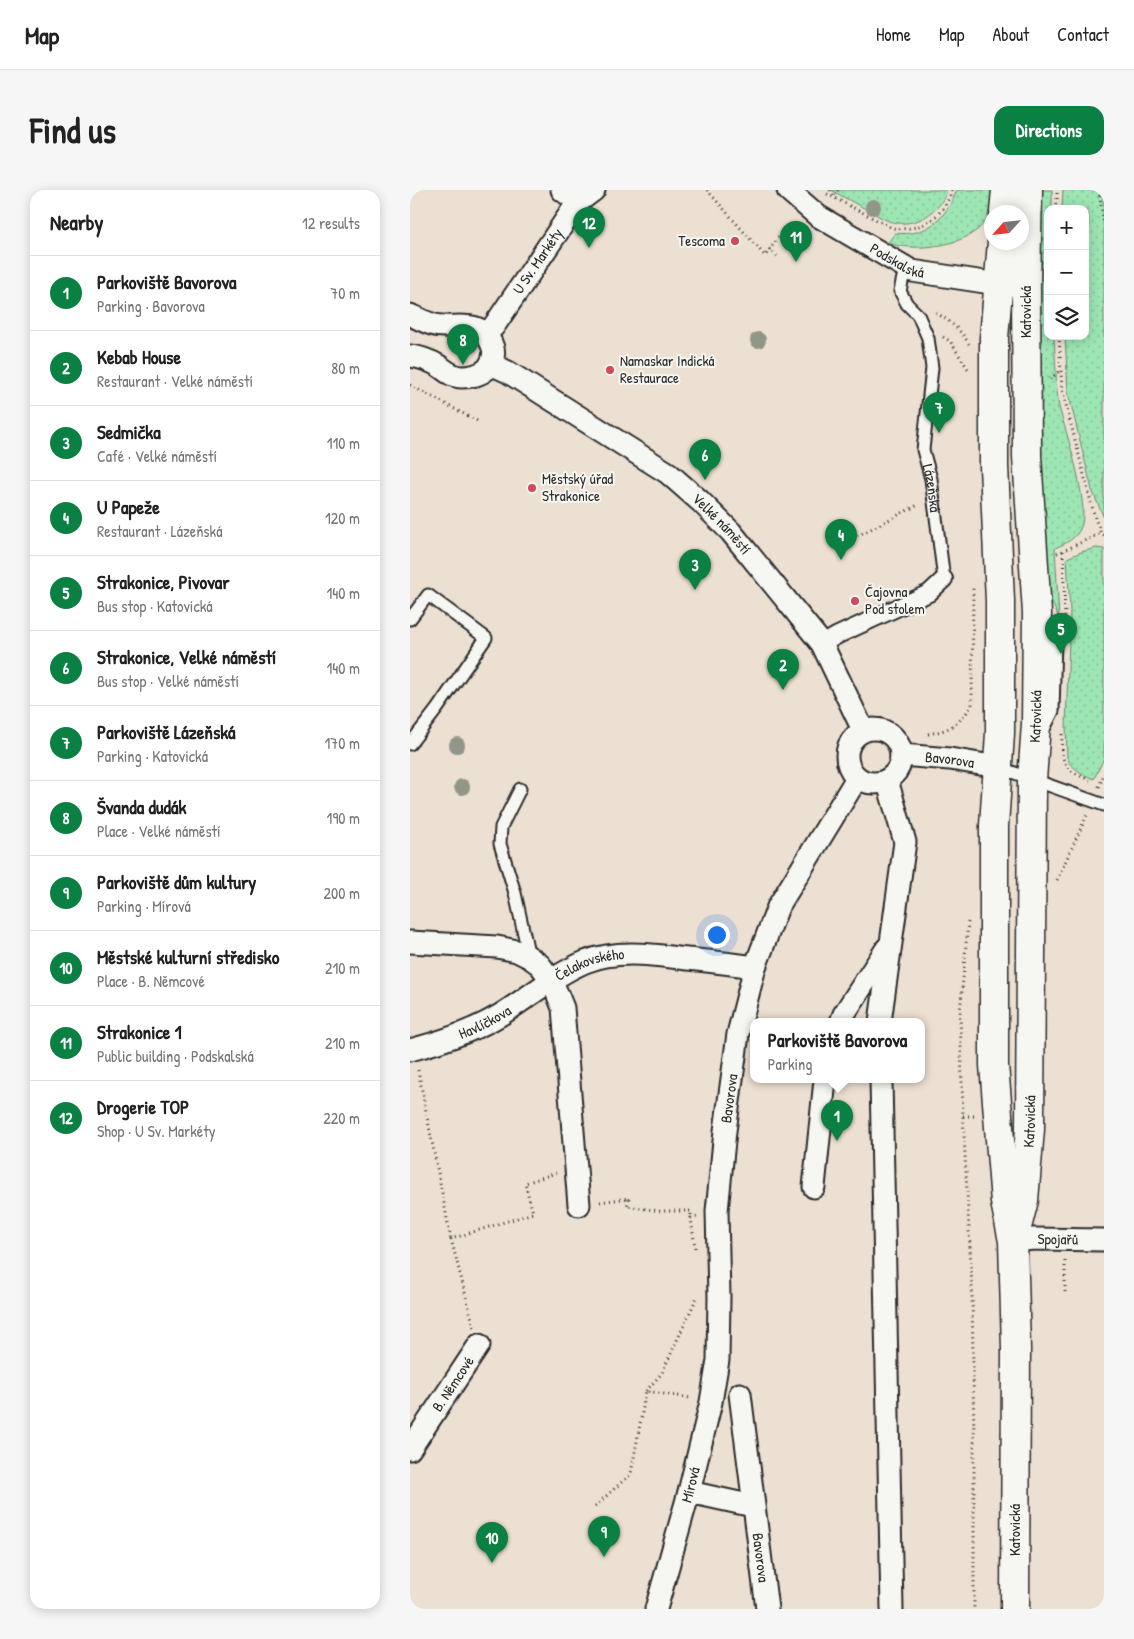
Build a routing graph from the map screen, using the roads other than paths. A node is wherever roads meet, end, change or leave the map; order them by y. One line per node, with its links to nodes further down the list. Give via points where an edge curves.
1 (788, 190): 7 (street, Podskalská, via 818,216)
2 (1006, 190): 5 (main road)
3 (1028, 190): 9 (main road, Katovická)
4 (578, 194): 11 (street, U Sv. Markéty)
5 (1005, 205)
6 (1001, 250): 8 (main road, Katovická)
7 (905, 268): 8 (street, Podskalská); 14 (lane, Lázeňská, via 900,291 918,315 928,338 932,368 923,450 931,479)
8 (998, 284): 9 (street, Podskalská); 20 (main road, Katovická, via 994,338 994,466 1000,601)
9 (1026, 286): 23 (main road, Katovická, via 1027,456 1036,599 1036,724)
10 (410, 314): 11 (street, via 436,326 462,325 480,329)
11 (485, 336): 13 (street, via 494,350)
12 (410, 356): 13 (street, via 424,358 460,377 483,372)
13 (491, 364): 16 (street, Velké náměstí, via 668,473 731,532)
14 (944, 579): 16 (street, Lázeňská, via 930,594)
15 (410, 618): 18 (lane, via 428,595 486,638)
16 (822, 644): 17 (street, Velké náměstí)
17 (863, 730): 19 (street, via 872,728 889,732 899,746); 21 (street, via 848,746 846,758)
18 (410, 744)
19 (902, 745): 20 (street, Bavorova, via 950,759); 22 (street, via 897,769)
20 (998, 767): 23 (lane); 39 (main road, Katovická, via 994,826 994,1065 1005,1202)
21 (857, 778): 22 (street, via 872,783); 29 (street, Bavorova, via 778,907)
22 (887, 780): 27 (street, via 905,842)
23 (1032, 780): 25 (lane); 39 (main road, Katovická, via 1030,1129 1024,1200)
24 (520, 789): 28 (lane, via 501,827 500,844)
25 (1104, 805)
26 (410, 942): 28 (street, Čelakovského, via 496,947)
27 (890, 943): 31 (street); 32 (street)
28 (529, 957): 30 (street, Čelakovského)
29 (755, 967): 30 (street, Čelakovského, via 649,955 615,955 586,962); 41 (street, Bavorova, via 738,1034 717,1211)
30 (552, 981): 33 (street, Havlíčkova, via 477,1028); 37 (street, via 562,1008)
31 (842, 1018)
32 (880, 1018)
33 (412, 1050)
34 (825, 1083): 36 (street)
35 (881, 1083): 48 (street)
36 (814, 1187)
37 (579, 1205)
38 (1104, 1240): 39 (street, Spojařů)
39 (1013, 1241): 49 (main road, Katovická)
40 (479, 1345): 43 (street, B. Němcové)
41 (718, 1360): 44 (street, Mírová)
42 (740, 1394): 45 (street, Bavorova)
43 (410, 1449)
44 (689, 1492): 45 (street); 46 (street, Mírová)
45 (753, 1506): 47 (street, Bavorova)
46 (656, 1609)
47 (767, 1609)
48 (892, 1609)
49 (1015, 1609)

